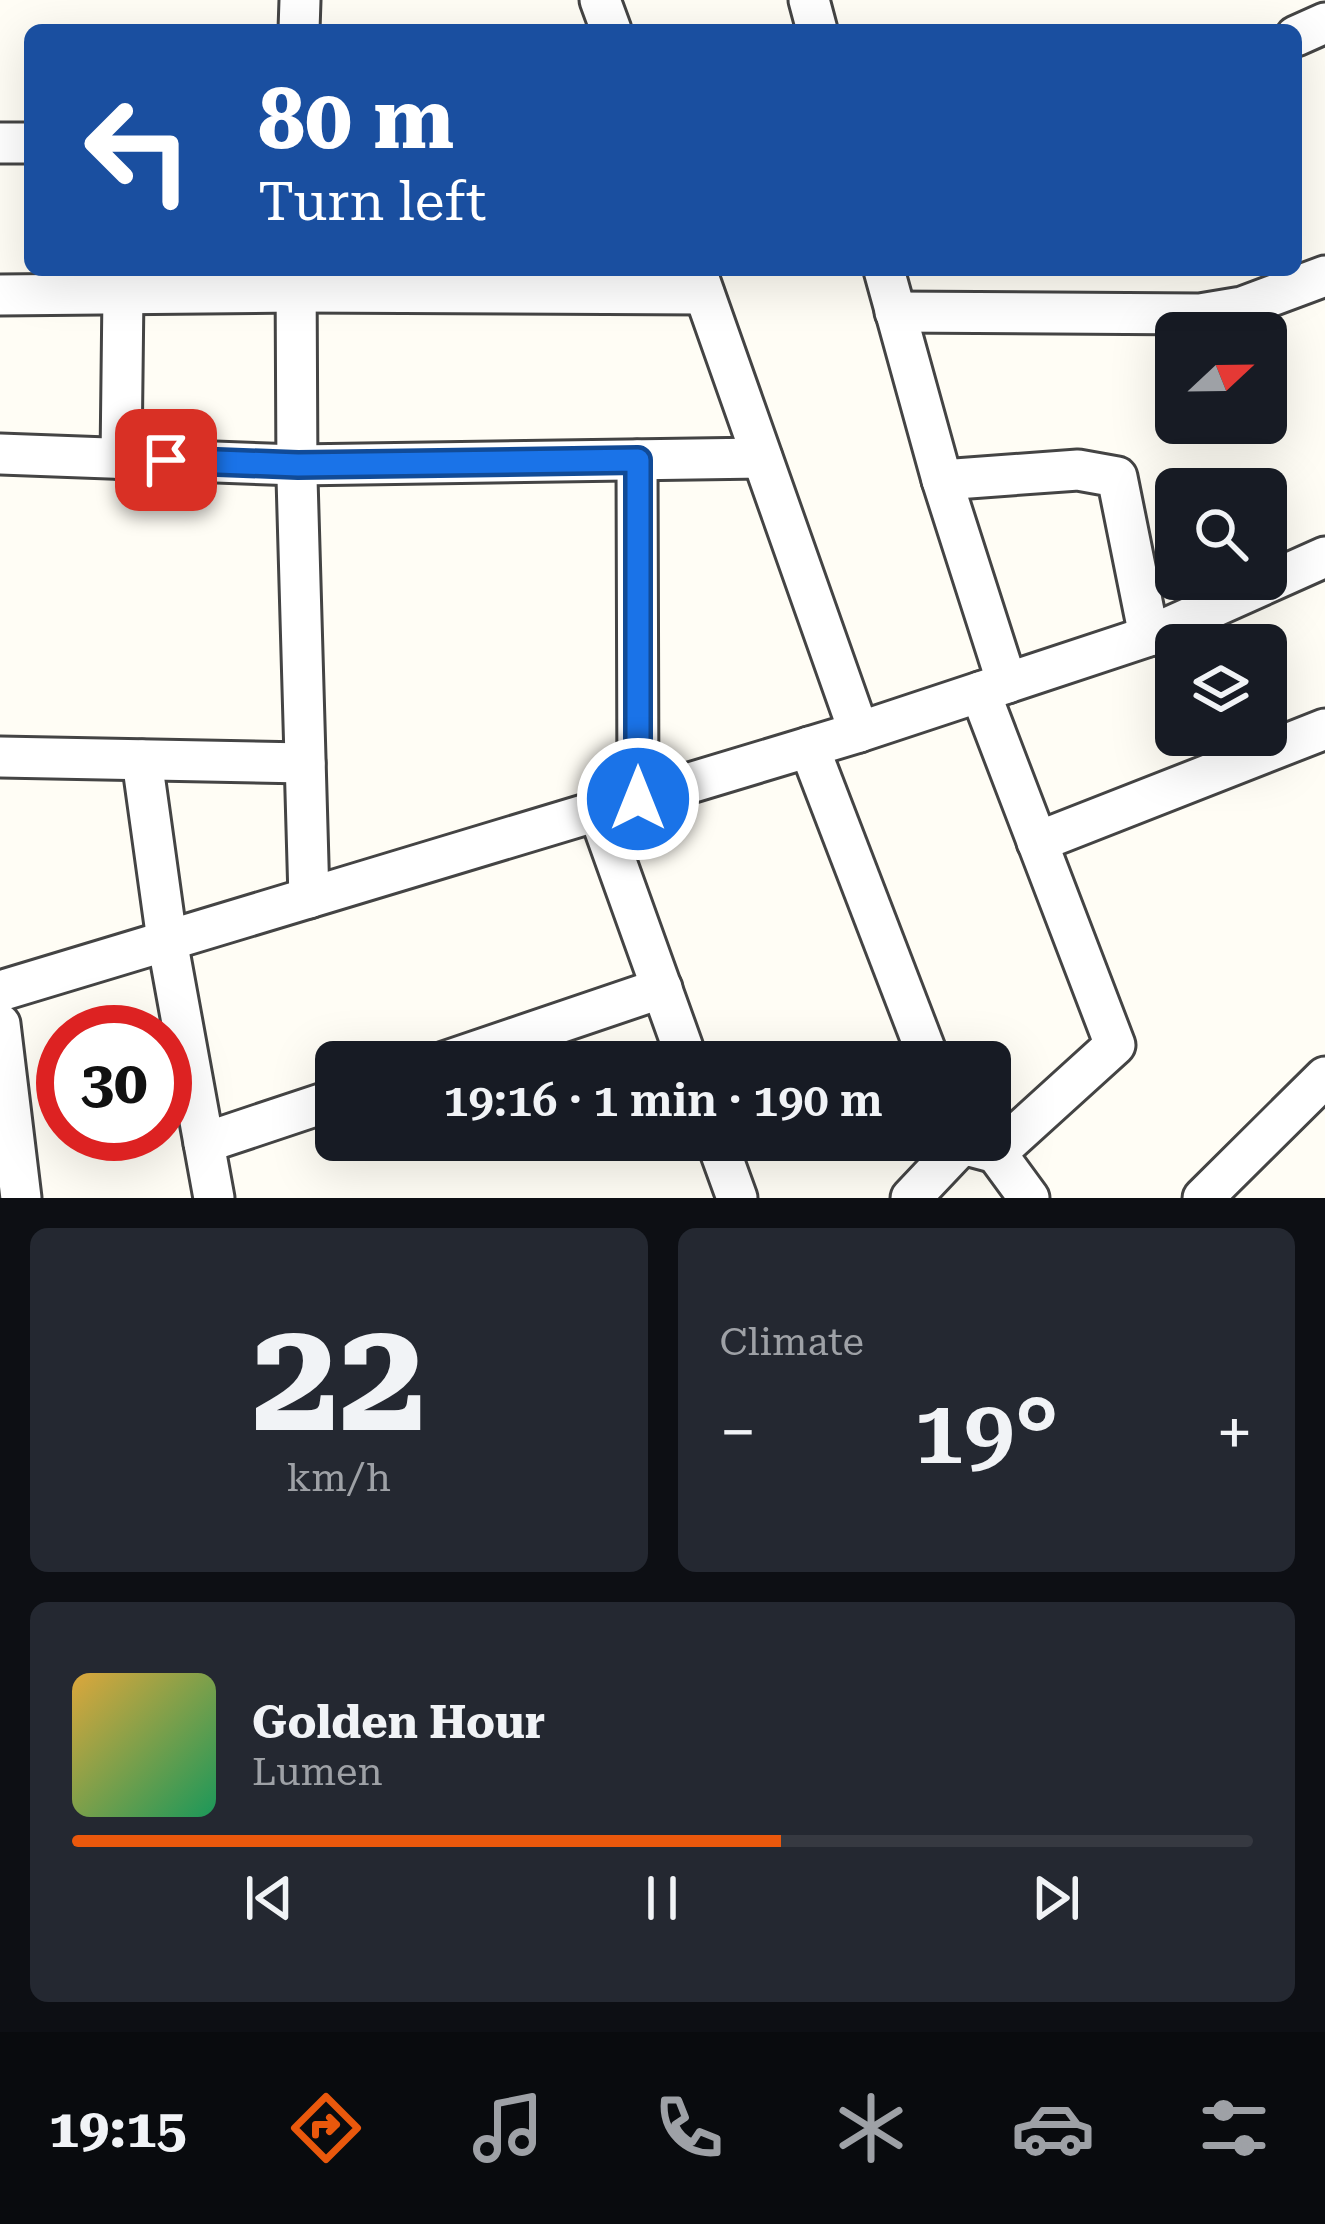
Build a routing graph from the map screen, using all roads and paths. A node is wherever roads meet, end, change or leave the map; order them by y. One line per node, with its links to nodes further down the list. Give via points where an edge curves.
1 (886, 276): 7 (street)
2 (1325, 277): 7 (street, via 1200,314)
3 (296, 281): 4 (street); 5 (street); 12 (street)
4 (700, 282): 9 (street)
5 (123, 293): 6 (street); 10 (street)
6 (0, 295)
7 (895, 313): 13 (street)
8 (0, 454): 10 (street)
9 (762, 458): 11 (street); 18 (street)
10 (122, 459): 12 (street)
11 (638, 460): 12 (street); 23 (street)
12 (298, 465): 22 (street)
13 (941, 480): 15 (street, via 1078,470 1117,477); 16 (street)
14 (1325, 556): 15 (street)
15 (1149, 636): 16 (street)
16 (993, 687): 18 (street); 25 (street)
17 (1325, 729): 25 (street)
18 (859, 732): 19 (street)
19 (808, 747): 23 (street); 33 (street)
20 (0, 757): 21 (street)
21 (142, 760): 22 (street); 27 (street)
22 (305, 763): 26 (street)
23 (638, 799): 24 (street)
24 (598, 811): 26 (street); 28 (street)
25 (1037, 842): 36 (street, via 1115,1045)
26 (309, 898): 27 (street)
27 (167, 940): 29 (street); 37 (street)
28 (662, 988): 31 (street); 32 (street)
29 (0, 991)
30 (0, 1024): 41 (street)
31 (506, 1041)
32 (681, 1041)
33 (922, 1041)
34 (1325, 1077): 46 (street)
35 (315, 1106): 37 (street)
36 (1011, 1119)
37 (204, 1143): 42 (street)
38 (724, 1161): 43 (street)
39 (955, 1161): 44 (street)
40 (989, 1161): 45 (street)
41 (21, 1198)
42 (214, 1198)
43 (737, 1198)
44 (911, 1198)
45 (1029, 1198)
46 (1203, 1198)

